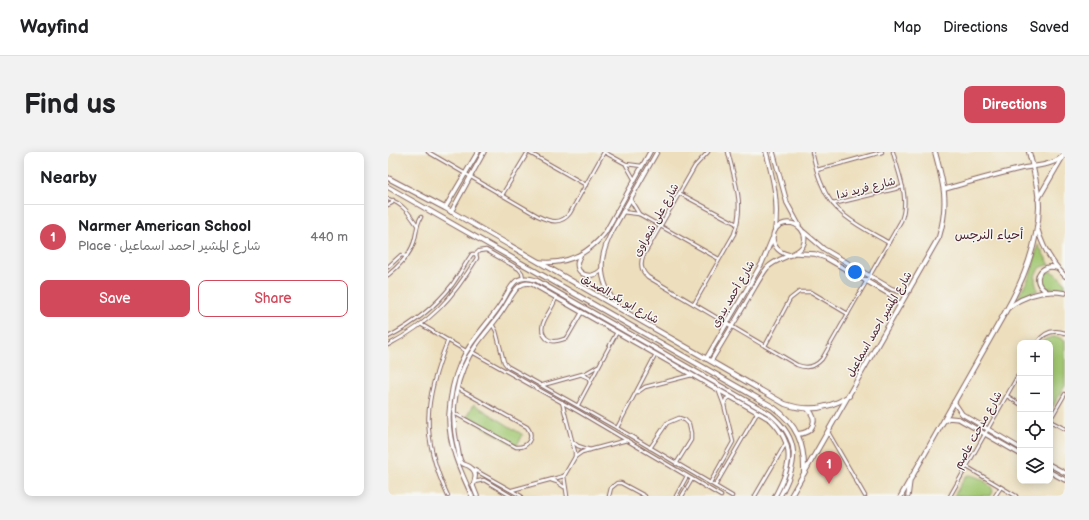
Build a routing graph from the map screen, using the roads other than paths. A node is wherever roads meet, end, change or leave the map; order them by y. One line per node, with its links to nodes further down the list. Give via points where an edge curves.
1 (428, 152): 17 (street)
2 (478, 152): 23 (street)
3 (484, 152): 24 (street)
4 (528, 152): 27 (street); 34 (street)
5 (604, 152): 19 (street); 27 (street)
6 (650, 152): 20 (street)
7 (658, 152): 32 (street)
8 (708, 152): 33 (street, شارع على شعراوى, via 695,166)
9 (728, 152): 46 (street, via 740,202)
10 (766, 152): 51 (street, via 776,194)
11 (773, 152): 50 (street, via 787,203)
12 (812, 152): 22 (street)
13 (882, 152): 22 (street)
14 (893, 152): 29 (street, شارع على شعراوى)
15 (935, 152): 31 (main road, شارع المشير احمد اسماعيل)
16 (1029, 152): 21 (main road)
17 (434, 154): 23 (street)
18 (1064, 155): 21 (street, via 1049,164); 37 (main road)
19 (626, 164): 20 (street); 26 (street)
20 (642, 166): 26 (street)
21 (1033, 168): 31 (street); 37 (main road)
22 (817, 170): 39 (street, via 822,187)
23 (465, 174): 24 (street); 41 (street)
24 (470, 177): 34 (street); 42 (street)
25 (388, 178): 41 (main road, شارع ابو بكر الصديق)
26 (635, 180): 30 (street)
27 (586, 185): 34 (street, via 567,216 555,222 546,220)
28 (388, 187): 62 (main road, شارع ابو بكر الصديق)
29 (902, 187): 39 (street, شارع فريد ندا); 54 (street, شارع على شعراوى, via 905,199 904,212)
30 (630, 188): 32 (street); 58 (street, via 605,232)
31 (945, 189): 74 (main road, شارع المشير احمد اسماعيل, via 945,210 939,237)
32 (635, 191): 36 (street)
33 (679, 193): 46 (street); 48 (street, شارع على شعراوى)
34 (502, 195)
35 (388, 199): 38 (street)
36 (630, 199): 43 (street); 44 (street)
37 (1038, 199): 49 (main road)
38 (393, 200): 40 (street); 47 (street, via 405,208)
39 (833, 204): 54 (street, via 839,212)
40 (388, 205)
41 (445, 208): 42 (main road, شارع ابو بكر الصديق)
42 (451, 212): 55 (main road, شارع ابو بكر الصديق)
43 (622, 212): 44 (street); 67 (street, via 605,244)
44 (639, 214): 48 (street)
45 (421, 218): 47 (street)
46 (737, 224): 64 (street)
47 (417, 225): 60 (street, via 414,242)
48 (660, 226): 64 (street); 78 (street, شارع على شعراوى, via 643,256 642,270 648,277)
49 (1037, 226): 68 (street, via 1045,249); 81 (main road, via 1028,266)
50 (800, 228): 51 (street, via 796,224 784,223); 52 (street)
51 (775, 231): 53 (street)
52 (804, 232): 56 (street, via 804,244); 70 (street, via 824,248)
53 (773, 236): 59 (street, via 775,248 779,252); 84 (street, شارع أحمد بدوى, via 762,262)
54 (889, 243): 70 (street, شارع على شعراوى)
55 (514, 248): 62 (main road); 65 (main road, شارع ابو بكر الصديق)
56 (796, 253): 59 (street); 73 (street, via 815,254 826,258)
57 (476, 254): 61 (street); 63 (street); 72 (street, via 486,250 519,269)
58 (581, 255): 65 (street, via 560,262); 67 (street, via 577,265 583,274 593,276)
59 (791, 255): 88 (street, شارع أحمد بدوى, via 774,262 765,271)
60 (407, 256): 66 (street, via 401,255); 69 (street)
61 (470, 256): 63 (street, via 473,260); 95 (street, via 452,285 431,307)
62 (510, 256): 94 (main road, شارع ابو بكر الصديق)
63 (476, 259): 86 (street, via 447,302)
64 (720, 259): 78 (street)
65 (537, 262): 80 (main road, شارع ابو بكر الصديق)
66 (388, 267)
67 (602, 269): 80 (street, via 607,290)
68 (1058, 269): 71 (street); 75 (street, via 1047,267 1039,274 1039,284)
69 (388, 275)
70 (870, 276): 73 (street, شارع على شعراوى); 74 (street, via 895,290)
71 (1065, 276)
72 (523, 278): 89 (street, via 513,284); 102 (street, via 536,280)
73 (867, 281): 79 (street, via 892,296); 83 (street, شارع على شعراوى)
74 (909, 291): 79 (main road, شارع المشير احمد اسماعيل)
75 (1047, 291): 76 (street); 81 (street, via 1026,297)
76 (1065, 293)
77 (556, 297): 82 (street); 82 (street, via 542,325 544,336 548,340 567,338); 85 (street, via 531,283 521,284)
78 (694, 304): 84 (street, شارع على شعراوى)
79 (900, 306): 120 (main road, شارع المشير احمد اسماعيل)
80 (619, 309): 87 (main road, شارع ابو بكر الصديق)
81 (1007, 309): 124 (main road)
82 (582, 312): 90 (street)
83 (848, 314): 99 (street, شارع على شعراوى, via 822,359 814,366 797,365); 99 (street, via 811,292 799,292 790,299)
84 (727, 323): 88 (street, شارع على شعراوى); 103 (street, شارع أحمد بدوى)
85 (492, 324): 91 (street); 92 (street)
86 (422, 325): 96 (street); 98 (street)
87 (649, 326): 94 (main road); 103 (main road, شارع ابو بكر الصديق)
88 (732, 326): 99 (street, شارع على شعراوى); 104 (street, شارع أحمد بدوى)
89 (483, 329): 91 (street); 100 (street)
90 (618, 331): 102 (street); 105 (street)
91 (486, 332): 92 (street); 101 (street)
92 (496, 332): 113 (street, via 505,364)
93 (1065, 333): 97 (street, via 1052,331)
94 (644, 334): 141 (main road, شارع ابو بكر الصديق, via 773,407 788,419)
95 (388, 337)
96 (448, 340): 100 (street); 176 (street, via 436,369 428,416 435,465)
97 (1039, 340)
98 (388, 345)
99 (765, 346)
100 (466, 351): 158 (street, via 454,383 449,417 451,443)
101 (472, 352): 115 (street); 122 (street)
102 (659, 354): 106 (street); 110 (street)
103 (706, 359): 104 (main road, شارع ابو بكر الصديق)
104 (711, 362): 130 (main road, شارع ابو بكر الصديق, via 778,400)
105 (600, 365): 107 (street); 112 (street)
106 (683, 366): 108 (street); 111 (street); 119 (street)
107 (580, 375): 112 (street, via 589,378); 113 (street)
108 (693, 375): 111 (street); 116 (street)
109 (1018, 376): 121 (street, شارع مدحت عاصم)
110 (644, 378): 114 (street); 117 (street)
111 (681, 378): 114 (street)
112 (590, 384): 126 (street)
113 (542, 385): 123 (street)
114 (650, 385): 117 (street)
115 (457, 388): 133 (street); 133 (street, via 527,427 531,434 530,441 527,445 516,447)
116 (718, 389): 119 (street); 127 (street)
117 (636, 394): 137 (street)
118 (1065, 394): 134 (street)
119 (733, 395): 127 (street, via 726,399); 132 (street); 190 (street, via 770,414 782,425 790,438 794,452 793,467)
120 (849, 396): 130 (main road, شارع ابو بكر الصديق, via 834,404); 140 (main road, شارع المشير احمد اسماعيل)
121 (1006, 396): 125 (street); 138 (street, شارع مدحت عاصم)
122 (562, 402): 128 (street); 144 (street)
123 (572, 402): 126 (street); 128 (street)
124 (954, 402): 135 (main road); 138 (street, via 962,414)
125 (1017, 402)
126 (578, 405): 129 (street)
127 (724, 405): 170 (street, via 733,442)
128 (569, 406): 131 (street)
129 (582, 408): 131 (street); 137 (street)
130 (808, 409): 141 (main road, via 812,413 814,423 808,432)
131 (579, 412): 143 (street)
132 (757, 412): 145 (street, via 777,426); 171 (street)
133 (454, 413): 154 (street, via 460,460)
134 (1053, 415)
135 (944, 421): 142 (street, via 949,418 959,419); 165 (main road)
136 (1053, 422): 139 (street)
137 (617, 428): 147 (street)
138 (988, 429): 142 (street, شارع مدحت عاصم); 146 (street)
139 (1065, 429)
140 (828, 432): 159 (main road, شارع المشير احمد اسماعيل); 192 (street)
141 (798, 434): 159 (main road, شارع ابو بكر الصديق, via 803,447)
142 (985, 434): 149 (street); 155 (street, شارع مدحت عاصم)
143 (627, 440): 148 (street); 163 (street)
144 (573, 441): 148 (street); 152 (street)
145 (786, 442): 150 (street); 151 (street)
146 (1017, 446)
147 (650, 448): 153 (street); 153 (street, via 665,424 679,418 685,420 689,424 691,440)
148 (590, 450): 152 (street)
149 (1017, 452)
150 (780, 455): 151 (street); 188 (street)
151 (788, 456): 189 (street, via 785,478)
152 (575, 457): 162 (street)
153 (676, 464): 170 (street)
154 (468, 466): 157 (street); 158 (street, via 463,467)
155 (967, 467): 173 (street); 195 (street, شارع مدحت عاصم)
156 (1053, 467): 160 (street)
157 (472, 468): 168 (street, via 476,475); 174 (street)
158 (461, 473): 169 (street)
159 (804, 473): 191 (main road, شارع المشير احمد اسماعيل)
160 (1065, 473)
161 (1053, 474): 167 (street)
162 (564, 476): 166 (street); 172 (street)
163 (687, 476): 164 (street); 184 (street)
164 (692, 479): 185 (street); 186 (street)
165 (911, 479): 193 (main road); 194 (street)
166 (549, 480): 172 (street); 174 (street)
167 (1065, 480)
168 (474, 482): 169 (street); 178 (street); 179 (street, via 484,480)
169 (466, 483): 175 (street)
170 (710, 483): 171 (street)
171 (715, 486): 187 (street)
172 (564, 487): 181 (street)
173 (1001, 487): 196 (street); 197 (street)
174 (511, 490): 180 (street)
175 (471, 495): 177 (street)
176 (448, 496)
177 (466, 496)
178 (477, 496)
179 (510, 496)
180 (521, 496)
181 (567, 496)
182 (608, 496): 183 (street, via 611,488 621,483)
183 (645, 496)
184 (676, 496)
185 (682, 496)
186 (721, 496)
187 (732, 496)
188 (755, 496)
189 (775, 496)
190 (780, 496)
191 (791, 496)
192 (865, 496)
193 (901, 496)
194 (908, 496)
195 (950, 496)
196 (995, 496)
197 (1016, 496)

